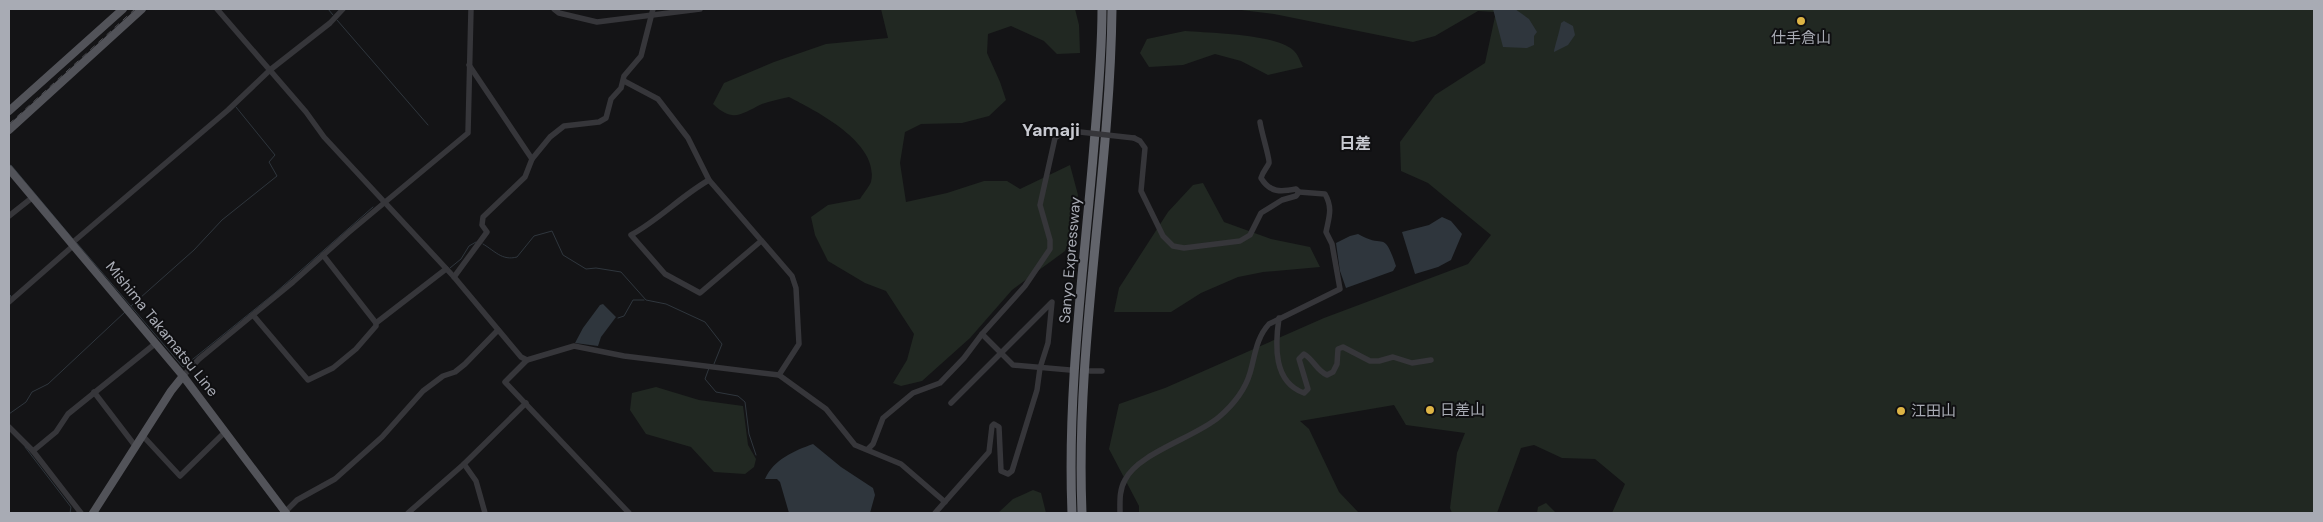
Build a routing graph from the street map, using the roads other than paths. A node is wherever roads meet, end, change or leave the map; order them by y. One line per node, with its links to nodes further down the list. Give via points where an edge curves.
1 (123, 9): 15 (main road)
2 (142, 9): 17 (main road)
3 (217, 9): 13 (street)
4 (343, 9): 13 (street)
5 (471, 9): 12 (street)
6 (554, 9): 11 (street, via 558,13 597,22)
7 (653, 9): 11 (street)
8 (700, 9): 11 (street)
9 (1102, 9): 64 (highway, Sanyo Expressway, via 1098,101 1076,347)
10 (1112, 9): 65 (highway, Sanyo Expressway, via 1108,102 1087,347)
11 (653, 16): 14 (street, via 641,56 624,76)
12 (469, 65): 18 (street); 23 (street, via 468,133)
13 (270, 70): 23 (street, via 324,137); 26 (street)
14 (624, 81): 18 (street, via 611,99 606,118 564,126); 20 (street, via 658,99 688,138)
15 (9, 111)
16 (1260, 122): 21 (street, via 1269,163 1263,171 1264,182 1275,190 1286,192 1296,189)
17 (9, 130)
18 (532, 158): 29 (street, via 525,177 483,217 482,226 487,232)
19 (9, 169): 22 (main road, Mishima Takamatsu Line)
20 (709, 180): 25 (street); 25 (street, via 631,235 665,274 700,293)
21 (1299, 192): 32 (street, via 1325,194 1329,202 1331,212 1326,232 1332,244 1340,290); 35 (street, bridge, via 1261,213 1250,235 1245,238 1184,248 1173,246 1163,236 1141,190 1145,148 1140,141 1062,133 1055,138 1040,205 1050,249 1025,286)
22 (33, 197): 24 (street); 26 (main road, Mishima Takamatsu Line)
23 (384, 203): 27 (street); 28 (street)
24 (9, 216)
25 (761, 241): 44 (street, via 785,266 796,288 799,344)
26 (74, 242): 30 (street); 36 (main road, Mishima Takamatsu Line)
27 (323, 255): 31 (street); 33 (street)
28 (446, 269): 29 (street); 33 (street)
29 (454, 277): 34 (street)
30 (10, 298)
31 (253, 315): 33 (street, via 308,380 333,368 351,353); 45 (street, via 199,359)
32 (1279, 318): 39 (street, via 1275,349 1278,360 1285,378 1304,393 1308,389 1299,360 1304,354 1320,372 1327,375 1333,372 1338,349 1343,347 1370,360 1393,357 1412,362); 66 (street, via 1263,331 1246,384 1228,409 1203,429 1129,472 1120,496)
33 (376, 323)
34 (498, 330): 38 (street); 59 (street, via 465,364 423,391 382,437 335,479 297,500)
35 (982, 334): 37 (street); 53 (street, via 940,382 913,392 883,418)
36 (156, 342): 45 (main road, Mishima Takamatsu Line); 46 (street)
37 (1001, 353): 40 (street, via 1013,365); 40 (street, via 1052,302 1048,343); 48 (street)
38 (527, 360): 44 (street, via 574,346 624,356); 47 (street, via 505,382)
39 (1430, 360)
40 (1040, 368): 41 (street); 56 (street, via 1037,390 1012,471 1008,474 1002,471 999,427 994,424 990,452)
41 (1070, 370)
42 (1090, 371): 43 (street)
43 (1102, 371)
44 (779, 374): 53 (street, via 826,409 855,445)
45 (184, 376): 50 (main road, Mishima Takamatsu Line); 51 (main road)
46 (94, 392): 52 (street); 54 (street, via 68,414 56,432)
47 (526, 403): 55 (street); 62 (street)
48 (952, 403)
49 (9, 427): 54 (street)
50 (225, 432): 51 (street, via 180,476); 59 (main road, Mishima Takamatsu Line)
51 (143, 436): 52 (main road)
52 (136, 447): 58 (main road)
53 (868, 449): 56 (street, via 901,464)
54 (34, 452): 57 (street)
55 (464, 464): 60 (street); 61 (street, via 476,481)
56 (945, 502): 63 (street)
57 (81, 513)
58 (93, 513)
59 (285, 513)
60 (408, 513)
61 (485, 513)
62 (629, 513)
63 (935, 513)
64 (1072, 513)
65 (1082, 513)
66 (1120, 513)

